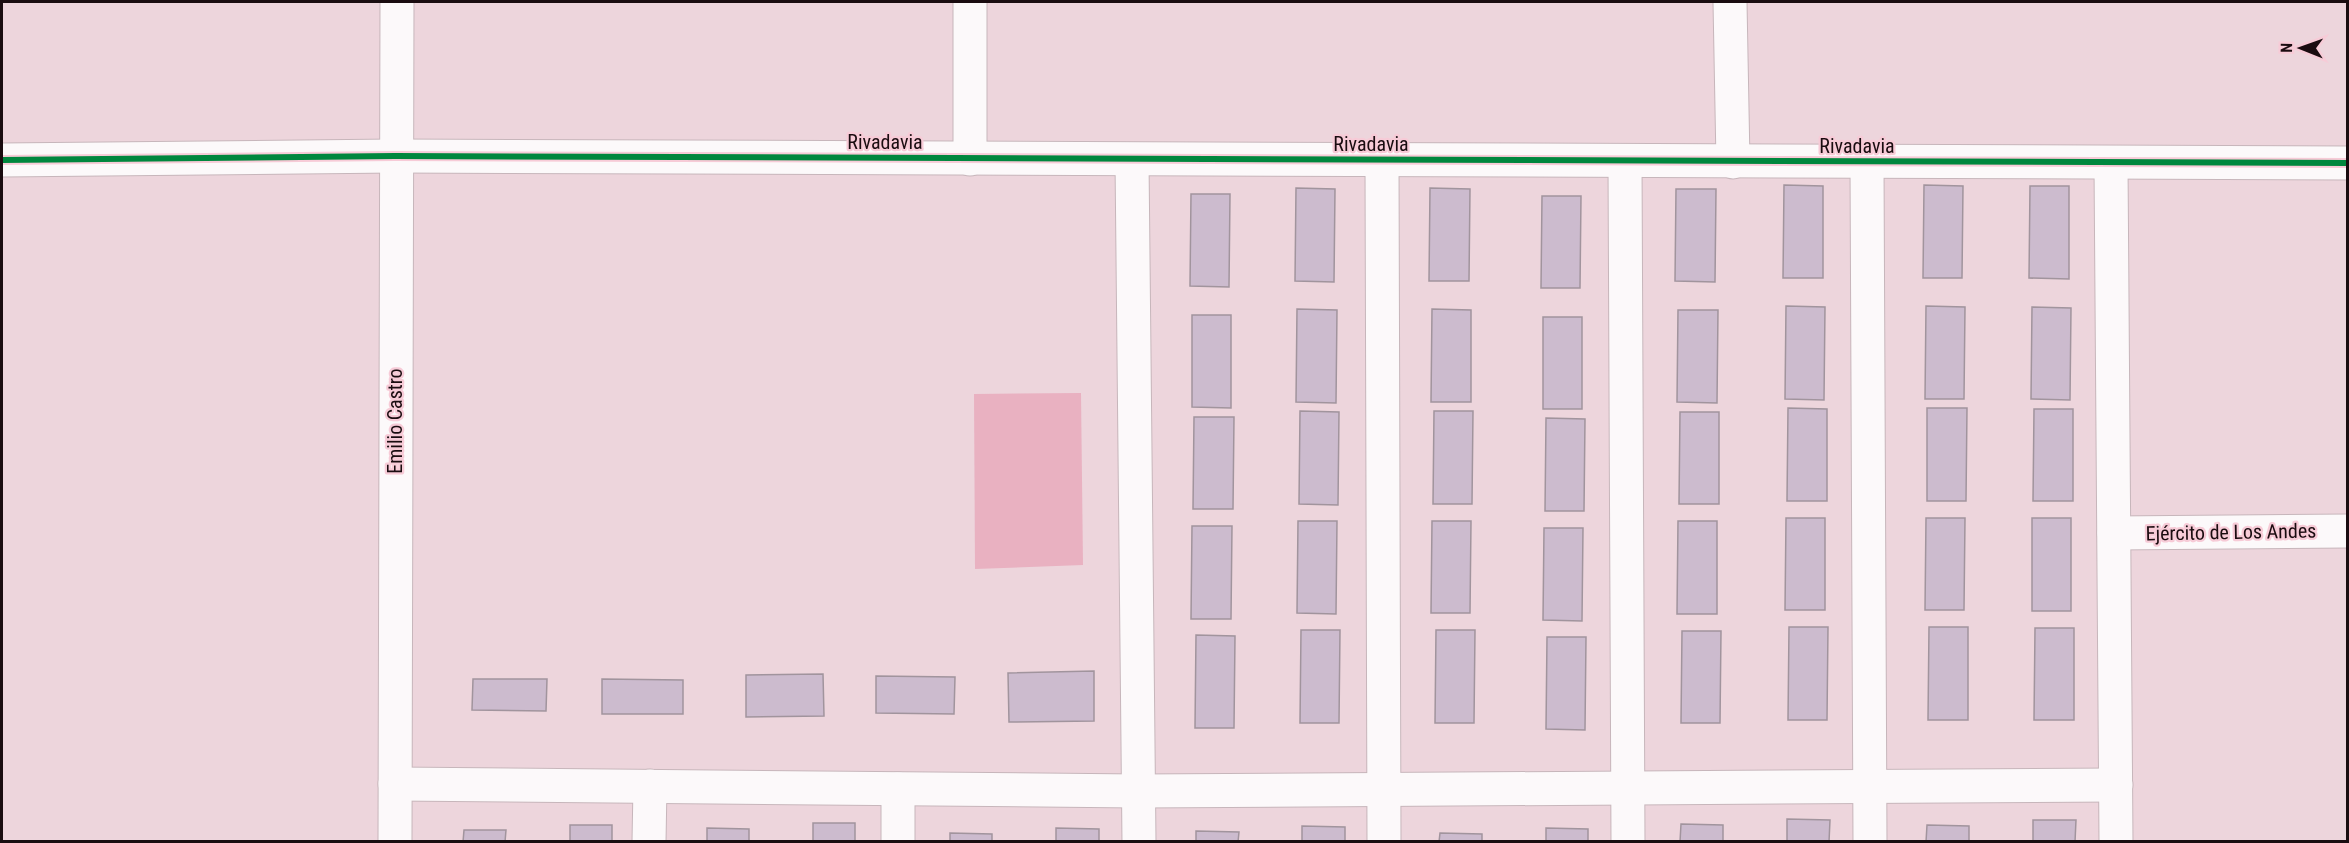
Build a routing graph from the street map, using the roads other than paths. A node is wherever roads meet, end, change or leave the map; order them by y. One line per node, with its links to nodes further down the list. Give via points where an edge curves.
1 (397, 2): 4 (street, Emilio Castro)
2 (970, 2): 5 (street)
3 (1730, 2): 10 (street)
4 (395, 156): 5 (street, Rivadavia); 6 (street, Rivadavia); 16 (street, Emilio Castro)
5 (970, 159): 7 (street, Rivadavia)
6 (2, 160)
7 (1132, 160): 8 (street, Rivadavia); 23 (street)
8 (1382, 161): 9 (street, Rivadavia); 22 (street)
9 (1625, 162): 10 (street, Rivadavia); 20 (street)
10 (1733, 162): 11 (street, Rivadavia)
11 (1868, 163): 13 (street, Rivadavia); 19 (street)
12 (2348, 163): 13 (street, Rivadavia)
13 (2111, 164): 15 (street)
14 (2348, 531): 15 (street, Ejército de Los Andes)
15 (2114, 533): 17 (street)
16 (395, 784): 18 (street); 24 (street, Emilio Castro)
17 (2116, 784): 19 (street); 31 (street)
18 (650, 786): 21 (street); 25 (street)
19 (1869, 786): 20 (street); 30 (street)
20 (1628, 788): 22 (street); 29 (street)
21 (898, 789): 23 (street); 26 (street)
22 (1384, 789): 23 (street); 28 (street)
23 (1138, 791): 27 (street)
24 (395, 842)
25 (649, 842)
26 (898, 842)
27 (1139, 842)
28 (1384, 842)
29 (1628, 842)
30 (1870, 842)
31 (2116, 842)

